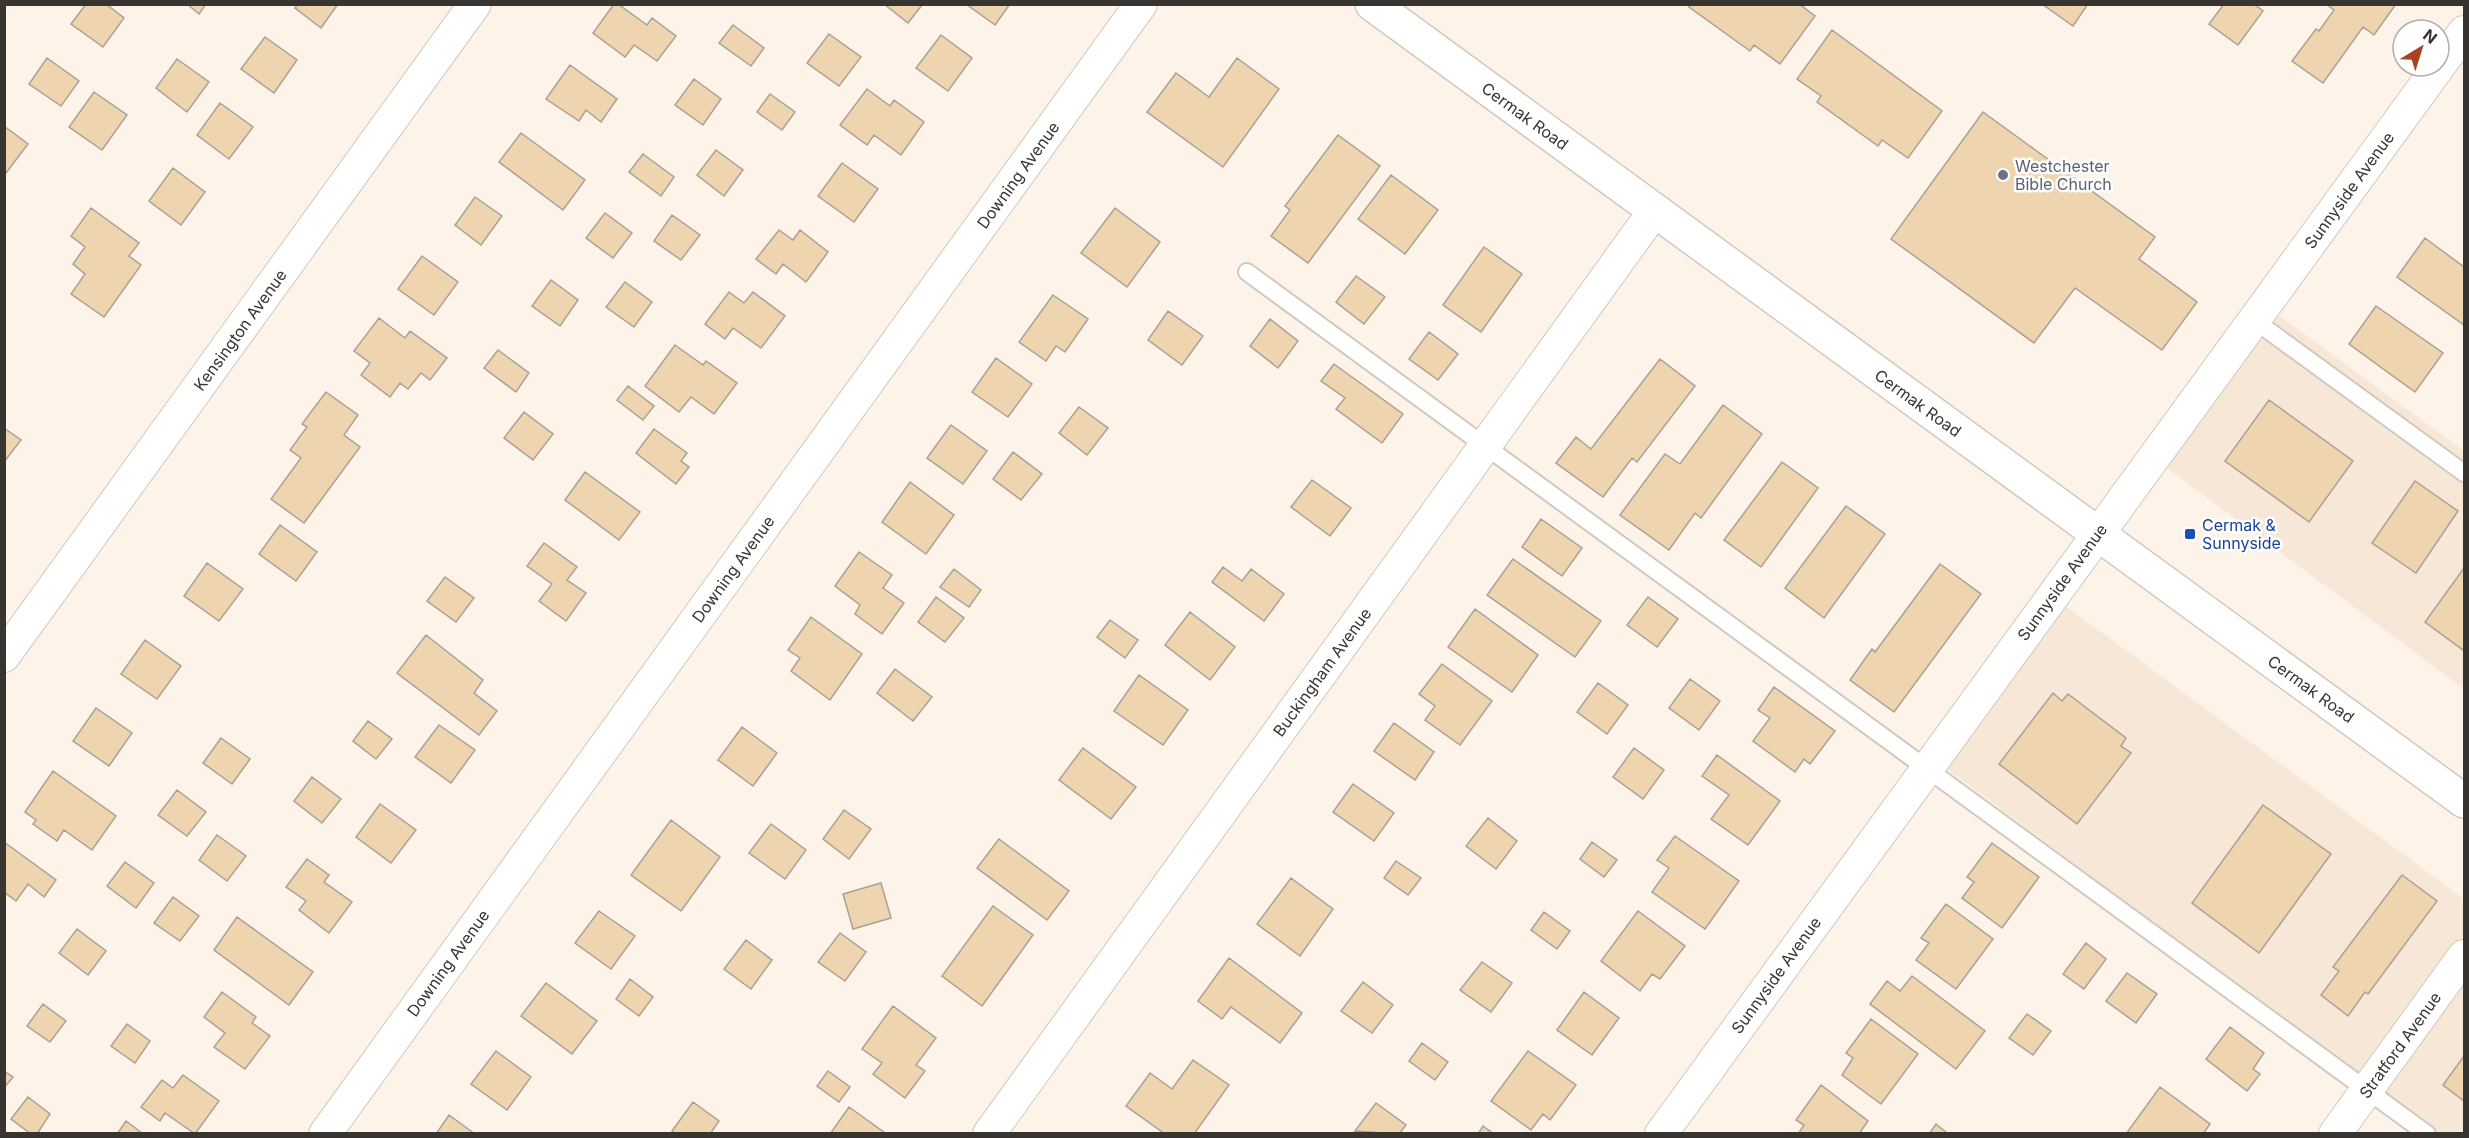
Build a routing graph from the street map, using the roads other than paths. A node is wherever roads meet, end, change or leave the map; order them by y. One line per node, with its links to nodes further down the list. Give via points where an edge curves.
1 (476, 4): 11 (street, Kensington Avenue)
2 (1141, 4): 16 (street, Downing Avenue)
3 (1372, 4): 5 (main road, Cermak Road)
4 (2464, 32): 7 (street, Sunnyside Avenue)
5 (1655, 210): 8 (street, Buckingham Avenue); 10 (main road, Cermak Road)
6 (1247, 272): 8 (lane)
7 (2254, 320): 9 (lane); 10 (street, Sunnyside Avenue)
8 (1485, 445): 12 (lane); 17 (street, Buckingham Avenue)
9 (2464, 473)
10 (2098, 533): 12 (street, Sunnyside Avenue); 13 (main road, Cermak Road)
11 (4, 656)
12 (1926, 768): 15 (lane); 18 (street, Sunnyside Avenue)
13 (2464, 801)
14 (2464, 956): 15 (street, Stratford Avenue)
15 (2367, 1090): 19 (street, Stratford Avenue); 20 (lane)
16 (325, 1134)
17 (989, 1134)
18 (1661, 1134)
19 (2335, 1134)
20 (2427, 1134)

